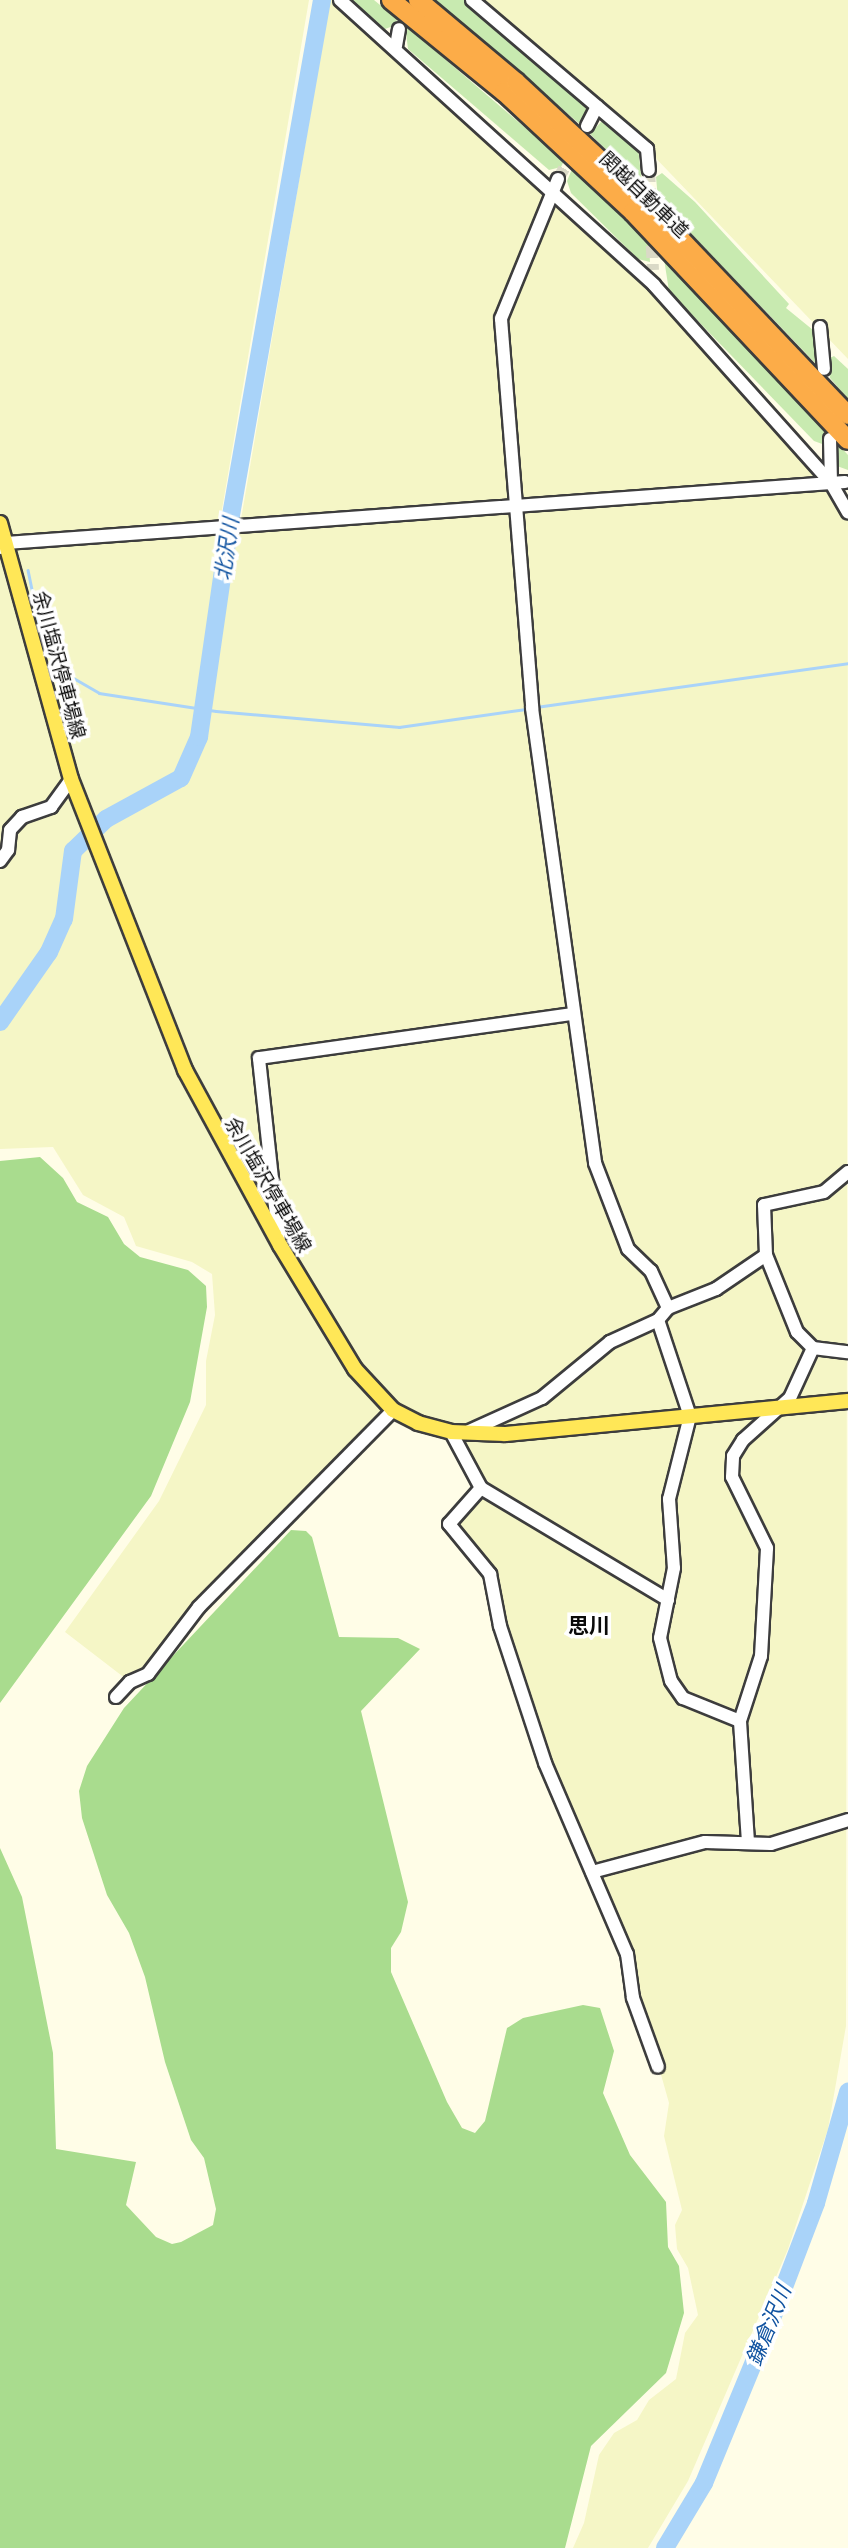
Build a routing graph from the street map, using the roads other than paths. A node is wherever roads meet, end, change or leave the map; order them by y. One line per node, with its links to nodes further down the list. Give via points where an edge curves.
1 (340, 0): 6 (street)
2 (391, 0): 16 (highway, 関越自動車道, via 504,93 633,212)
3 (418, 0): 15 (highway, 関越自動車道, via 516,82 635,192)
4 (472, 0): 7 (street)
5 (399, 29): 6 (street)
6 (396, 46): 10 (street)
7 (597, 106): 8 (street); 9 (street, via 647,149)
8 (587, 126)
9 (649, 170)
10 (555, 185): 12 (street); 19 (street, via 501,319)
11 (653, 270): 12 (street)
12 (654, 285): 18 (street)
13 (820, 327): 14 (street)
14 (824, 369)
15 (848, 415)
16 (839, 440): 18 (street)
17 (845, 482): 18 (street)
18 (831, 483): 19 (street); 20 (street)
19 (515, 505): 22 (street); 25 (street, via 532,708)
20 (848, 513)
21 (0, 523): 22 (main road, 余川塩沢停車場線)
22 (3, 545): 23 (main road, 余川塩沢停車場線)
23 (71, 779): 24 (street, via 51,807 22,817 10,830); 27 (main road, 余川塩沢停車場線, via 200,1104)
24 (3, 851)
25 (574, 1014): 27 (street, via 259,1058); 29 (street, via 595,1163 628,1249 651,1271)
26 (848, 1172): 28 (street, via 824,1192 764,1205)
27 (280, 1245): 35 (main road, 余川塩沢停車場線, via 355,1368)
28 (766, 1255): 29 (street, via 716,1289); 31 (street, via 797,1332)
29 (668, 1308): 30 (street)
30 (658, 1320): 36 (street); 37 (street, via 610,1342 542,1398)
31 (813, 1348): 32 (street); 34 (street, via 790,1398)
32 (848, 1352)
33 (848, 1401): 34 (main road, 余川塩沢停車場線)
34 (779, 1407): 36 (main road, 余川塩沢停車場線); 41 (street, via 743,1440 733,1457 732,1477 767,1548 761,1656)
35 (393, 1410): 37 (main road, 余川塩沢停車場線, via 418,1423); 40 (street, via 199,1606 148,1674 130,1682)
36 (690, 1416): 37 (main road, 余川塩沢停車場線, via 505,1434); 39 (street, via 669,1499 674,1568)
37 (458, 1433): 38 (street)
38 (481, 1488): 39 (street); 44 (street, via 449,1524 490,1574 500,1626 545,1763)
39 (668, 1600): 41 (street, via 660,1638 671,1681 683,1698)
40 (116, 1697)
41 (740, 1721): 43 (street)
42 (846, 1820): 43 (street, via 771,1844)
43 (748, 1842): 44 (street, via 705,1842)
44 (592, 1872): 45 (street, via 627,1954 633,1998)
45 (658, 2067)

